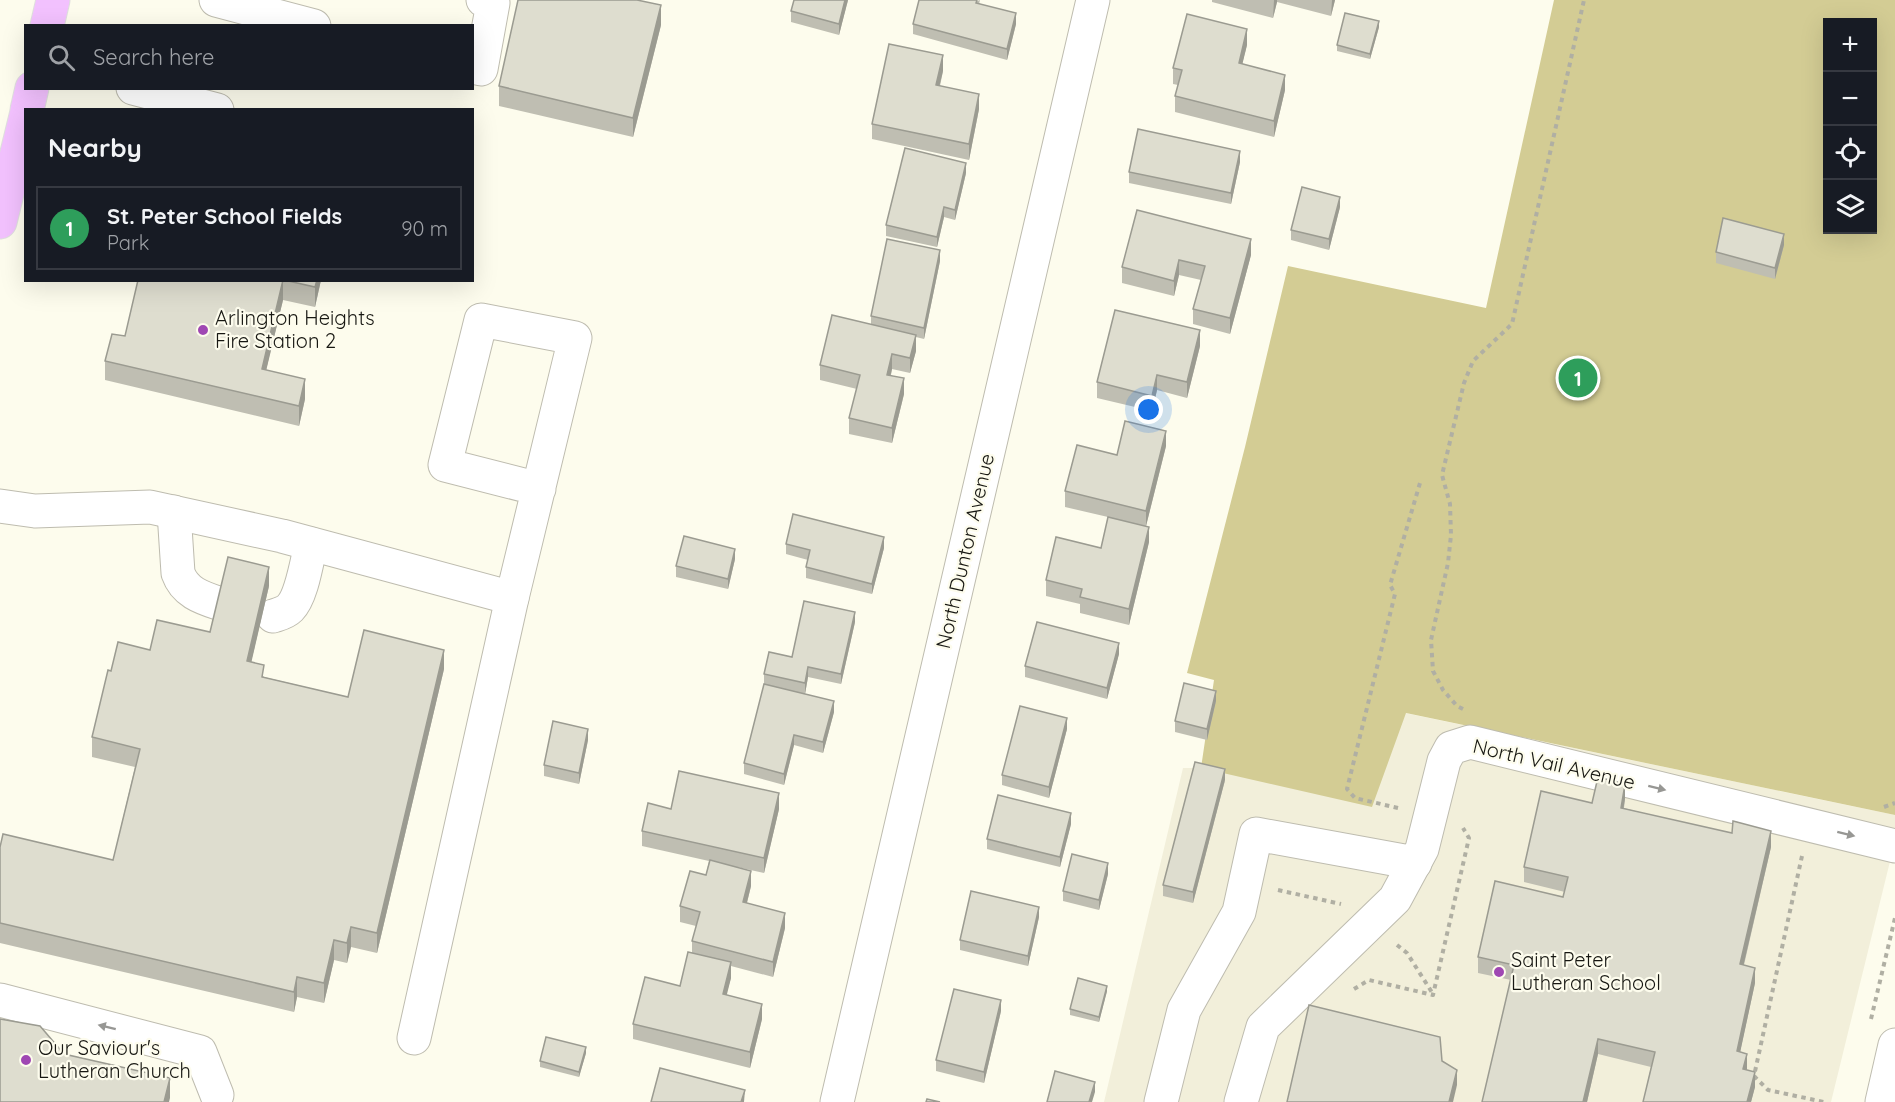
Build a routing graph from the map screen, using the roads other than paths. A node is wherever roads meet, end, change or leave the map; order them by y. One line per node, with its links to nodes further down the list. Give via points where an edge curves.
1 (53, 0): 5 (main road)
2 (216, 0): 6 (street)
3 (483, 0): 7 (street, via 493,3 481,69)
4 (1093, 0): 27 (street, North Dunton Avenue)
5 (47, 24)
6 (306, 24)
7 (474, 67)
8 (32, 90): 10 (main road)
9 (141, 90): 11 (street)
10 (27, 108)
11 (209, 108)
12 (24, 124): 13 (main road)
13 (0, 222)
14 (538, 489): 14 (street, via 575,338 481,320 446,465); 18 (street)
15 (0, 506): 16 (street, via 35,511 150,507)
16 (174, 512): 17 (street); 19 (street, via 182,583 191,592)
17 (311, 544): 18 (street); 20 (street, via 291,607)
18 (512, 598): 24 (street)
19 (221, 604)
20 (273, 616)
21 (1895, 846): 22 (street, North Vail Avenue, one-way to 21, via 1444,761 1451,748 1470,742)
22 (1415, 864): 28 (street, via 1256,834 1239,912 1184,1010); 29 (street, North Vail Avenue, via 1395,899 1263,1027)
23 (0, 1000): 26 (street, one-way to 23, via 200,1052)
24 (414, 1038)
25 (1895, 1045): 30 (street)
26 (217, 1095)
27 (837, 1102)
28 (1161, 1102)
29 (1241, 1102)
30 (1882, 1102)

